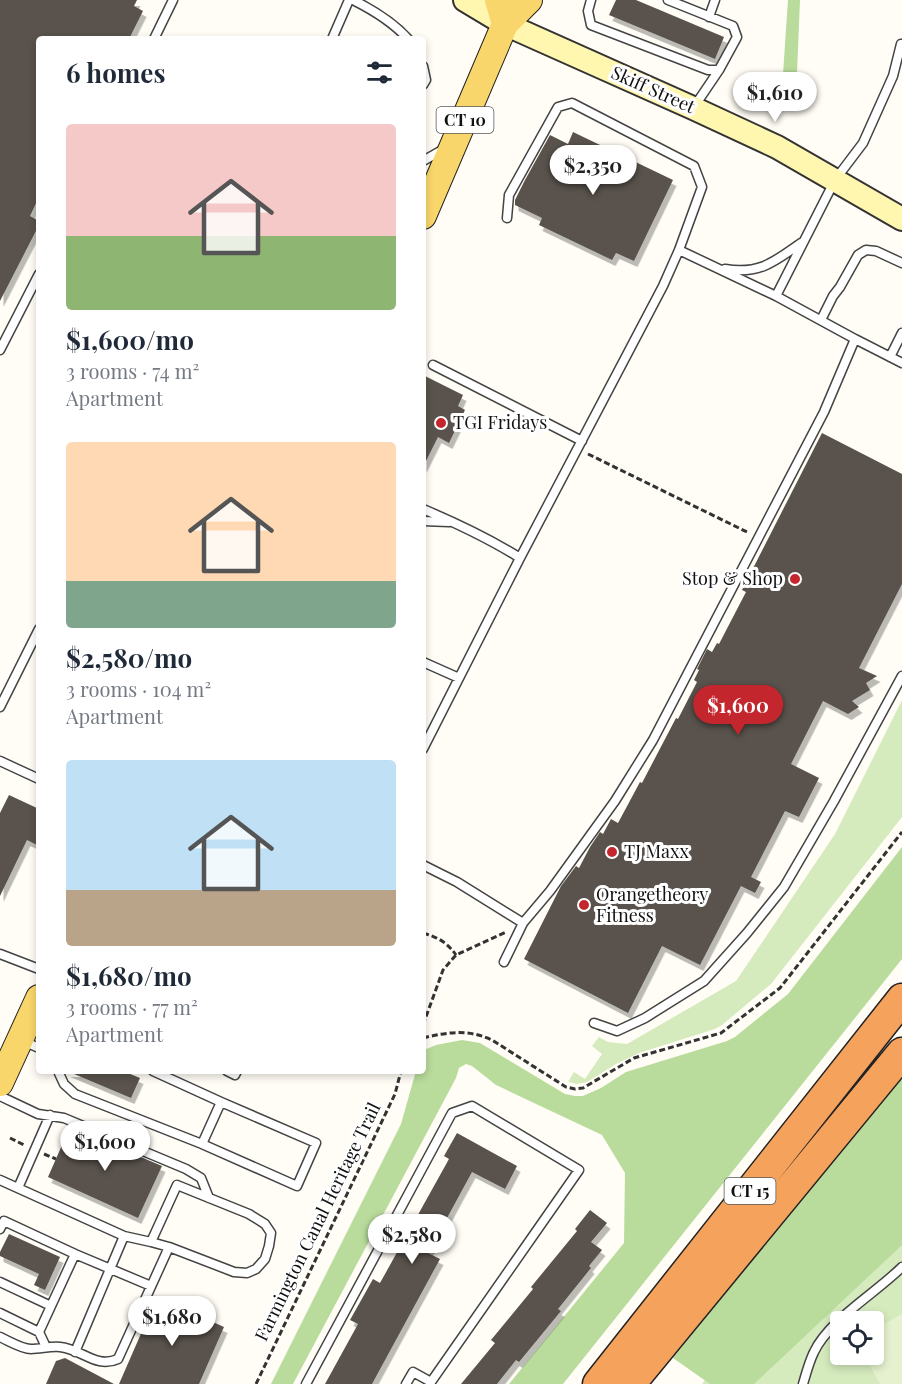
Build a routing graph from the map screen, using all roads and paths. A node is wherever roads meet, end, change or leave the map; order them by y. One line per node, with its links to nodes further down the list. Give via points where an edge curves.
1 (173, 0): 10 (lane)
2 (351, 0): 11 (lane); 12 (lane, via 372,10)
3 (465, 0): 8 (main road, Skiff Street)
4 (529, 0): 8 (main road, CT 10)
5 (591, 0): 14 (lane, via 591,25 708,70)
6 (668, 0): 9 (lane)
7 (715, 0): 9 (lane)
8 (502, 12): 15 (main road, Skiff Street); 16 (main road, CT 10)
9 (709, 17): 14 (lane, via 733,26 737,37)
10 (155, 36)
11 (333, 36)
12 (405, 36)
13 (901, 44): 18 (lane, via 893,76 863,143)
14 (719, 70): 15 (lane)
15 (693, 108): 18 (main road, Skiff Street, via 777,147)
16 (462, 128): 17 (lane, via 442,151); 19 (main road, CT 10)
17 (426, 159)
18 (835, 180): 20 (main road, Skiff Street); 22 (lane)
19 (426, 209)
20 (897, 213)
21 (507, 218): 23 (lane, via 509,195 558,106 572,103 694,166 702,187)
22 (804, 241): 25 (lane, via 764,267 743,271); 27 (lane)
23 (680, 250): 25 (lane); 35 (lane)
24 (902, 263): 28 (lane, via 876,250 858,255)
25 (717, 268): 27 (lane)
26 (36, 280): 31 (lane)
27 (776, 296): 28 (lane)
28 (821, 320): 30 (lane)
29 (902, 333): 32 (lane)
30 (855, 339): 32 (lane); 51 (lane, via 824,411 653,740 615,801)
31 (0, 350)
32 (890, 357): 33 (lane)
33 (902, 363)
34 (433, 365): 35 (lane)
35 (582, 441): 41 (lane)
36 (588, 454): 40 (path)
37 (426, 509): 39 (lane)
38 (426, 521): 39 (lane)
39 (455, 523): 41 (lane)
40 (747, 532)
41 (520, 558): 45 (lane)
42 (36, 635): 46 (lane)
43 (426, 663): 45 (lane)
44 (902, 676): 60 (lane, via 784,887 747,933 704,981 645,1018 617,1031)
45 (459, 678): 47 (lane)
46 (0, 707)
47 (426, 743)
48 (0, 761): 49 (lane)
49 (36, 778)
50 (426, 866): 51 (lane)
51 (523, 923): 54 (path); 55 (lane)
52 (426, 934): 54 (path, via 449,945)
53 (0, 954): 56 (lane)
54 (456, 955): 59 (path, via 443,970)
55 (504, 962)
56 (36, 968)
57 (902, 999): 93 (highway, CT 15)
58 (36, 1012): 61 (main road)
59 (426, 1017)
60 (594, 1023)
61 (29, 1044): 66 (main road)
62 (902, 1053): 94 (highway, CT 15)
63 (59, 1074): 70 (lane, via 75,1094)
64 (160, 1074): 68 (lane)
65 (400, 1074): 90 (path, Farmington Canal Heritage Trail, via 395,1094)
66 (0, 1083)
67 (0, 1096): 69 (lane, via 38,1114)
68 (221, 1102): 70 (lane); 70 (lane, via 316,1143 297,1186)
69 (50, 1115): 72 (lane); 73 (lane, via 186,1169 201,1178)
70 (202, 1144)
71 (0, 1180): 72 (lane)
72 (18, 1188): 75 (lane)
73 (209, 1198): 76 (lane, via 177,1185); 77 (lane, via 265,1224 271,1233 265,1259 247,1273 234,1272)
74 (0, 1229): 78 (lane, via 4,1221)
75 (124, 1236): 76 (lane); 80 (lane)
76 (151, 1242): 77 (lane)
77 (169, 1247): 82 (lane)
78 (75, 1254): 80 (lane); 83 (lane)
79 (902, 1267): 95 (lane, via 831,1327 814,1352)
80 (111, 1269): 82 (lane); 88 (lane)
81 (0, 1282): 83 (lane)
82 (151, 1286): 88 (lane, via 118,1359 102,1363)
83 (51, 1306): 85 (lane)
84 (0, 1313): 85 (lane)
85 (39, 1332): 87 (lane)
86 (0, 1337): 87 (lane, via 29,1349)
87 (46, 1347): 88 (lane)
88 (75, 1352)
89 (431, 1383): 91 (lane, via 579,1170 472,1106 452,1113); 92 (lane, via 413,1372)
90 (256, 1384)
91 (306, 1384)
92 (406, 1384)
93 (598, 1384)
94 (630, 1384)
95 (803, 1384)

